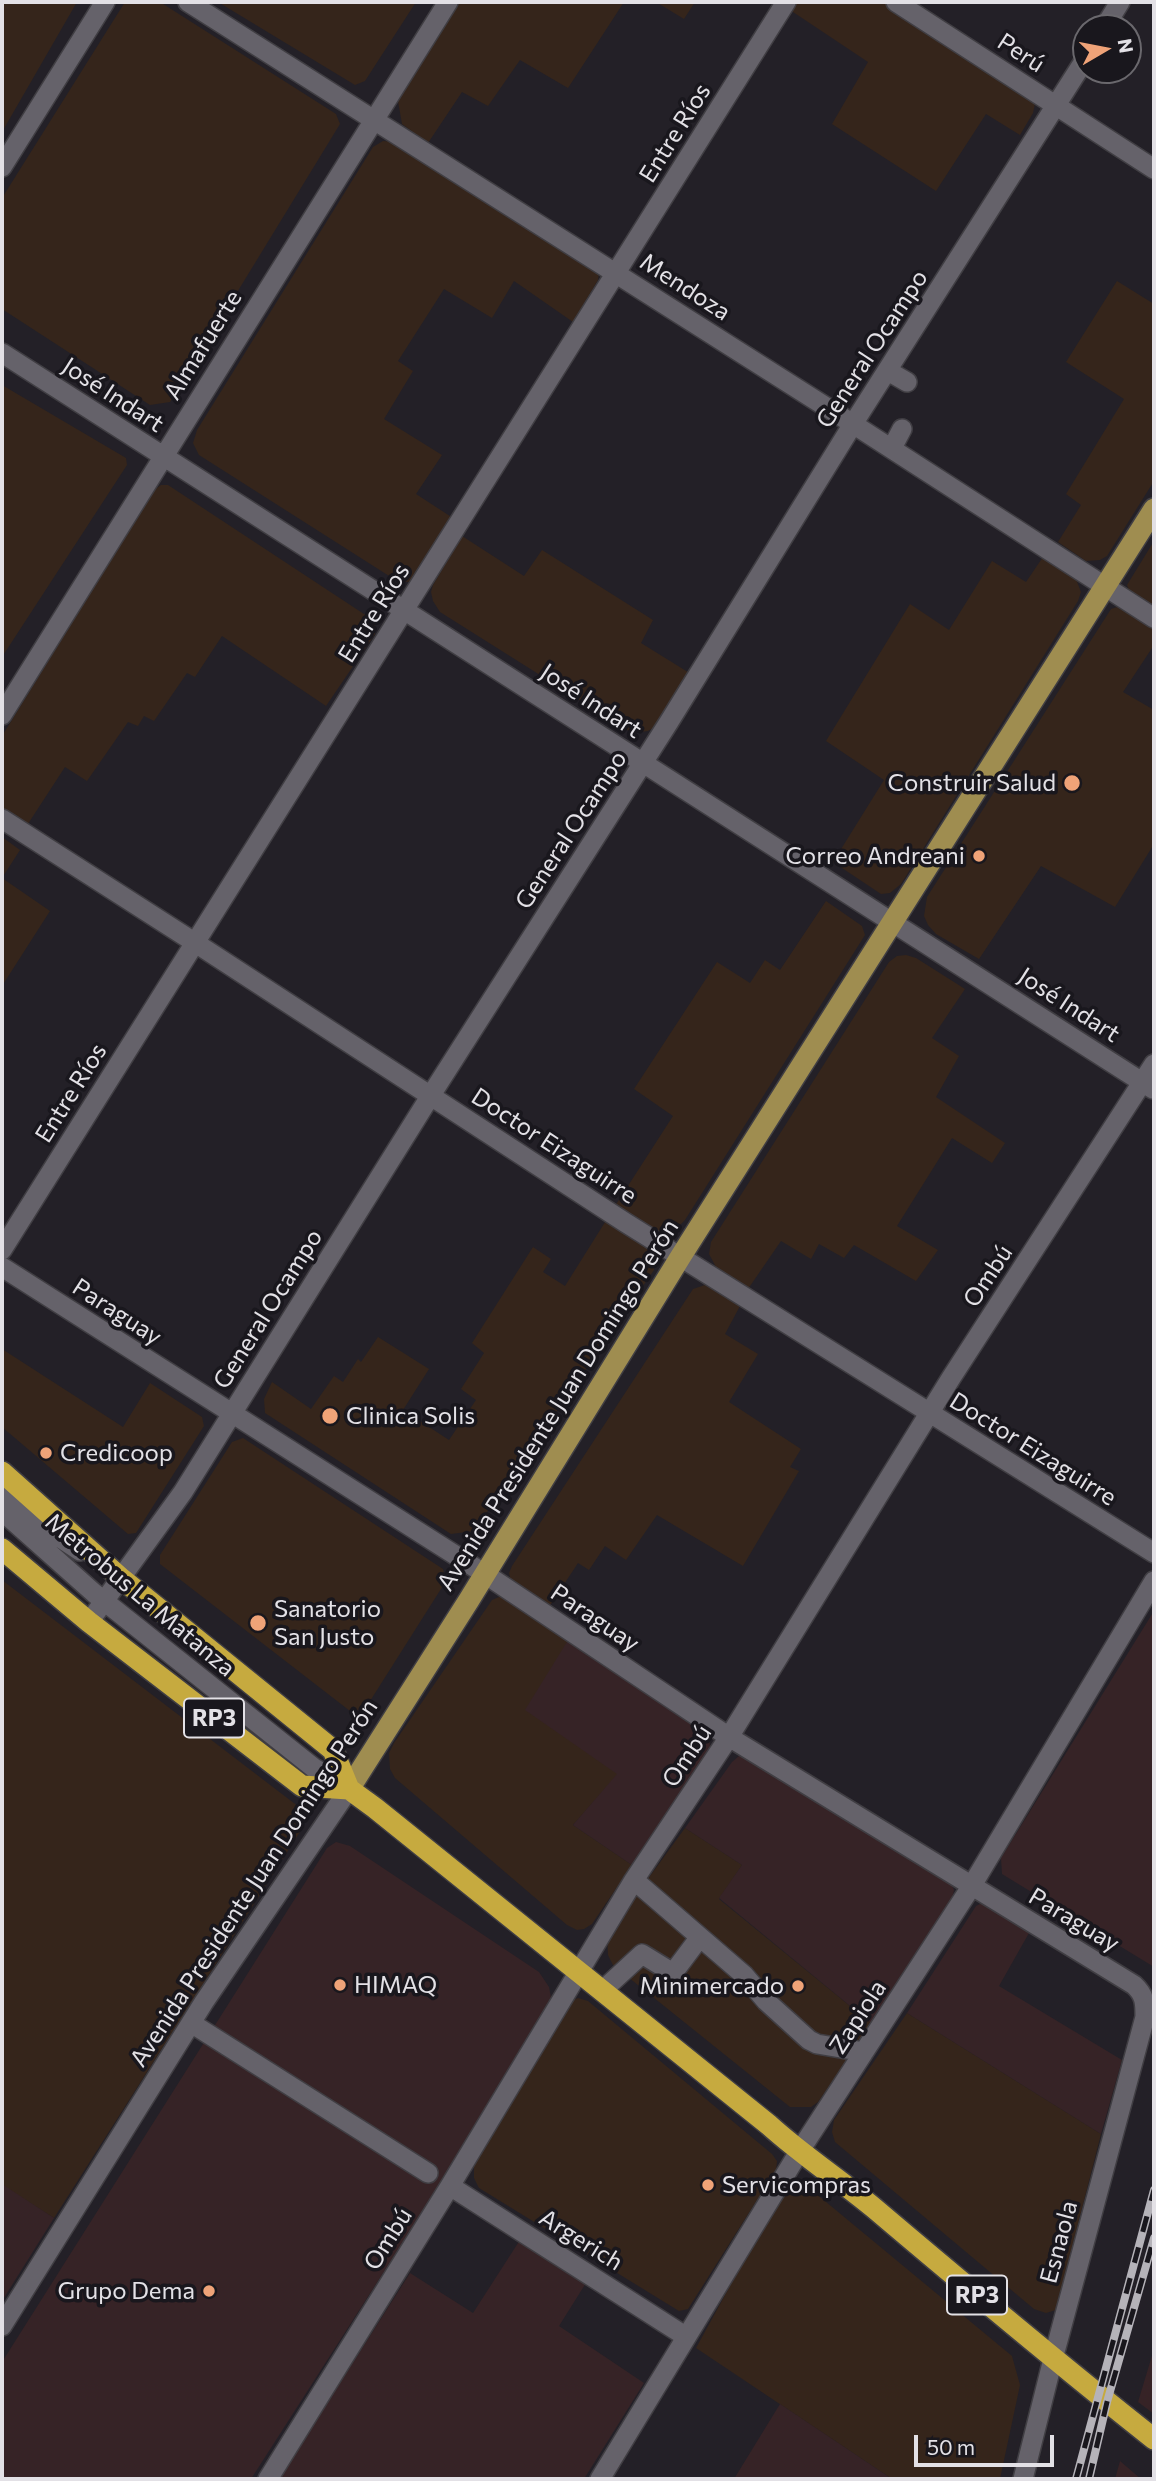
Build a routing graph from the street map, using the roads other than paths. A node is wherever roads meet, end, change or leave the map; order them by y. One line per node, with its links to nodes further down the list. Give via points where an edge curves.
1 (106, 2): 9 (street)
2 (188, 2): 8 (street, Mendoza)
3 (448, 2): 8 (street, Almafuerte)
4 (786, 2): 11 (street, Entre Ríos)
5 (896, 2): 7 (street, Perú)
6 (1072, 81): 7 (street, General Ocampo)
7 (1057, 106): 10 (street, Perú); 13 (street, General Ocampo)
8 (375, 121): 11 (street, Mendoza); 18 (street, Almafuerte)
9 (2, 167)
10 (1154, 169)
11 (617, 273): 15 (street, Mendoza); 21 (street, Entre Ríos)
12 (2, 353): 18 (street, José Indart)
13 (888, 371): 14 (street); 15 (street, General Ocampo)
14 (907, 382)
15 (853, 424): 17 (street, Mendoza); 24 (street, General Ocampo)
16 (902, 429): 17 (street)
17 (892, 448): 20 (street, Mendoza)
18 (163, 456): 21 (street, José Indart); 23 (street, Almafuerte)
19 (1154, 509): 20 (main road, Avenida Presidente Juan Domingo Perón)
20 (1105, 586): 22 (street, Mendoza); 26 (main road, Avenida Presidente Juan Domingo Perón)
21 (405, 611): 24 (street, José Indart); 27 (street, Entre Ríos)
22 (1154, 618)
23 (2, 715)
24 (642, 763): 26 (street, José Indart); 30 (street, General Ocampo)
25 (2, 819): 27 (street, Doctor Eizaguirre)
26 (893, 921): 29 (street, José Indart); 32 (main road, Avenida Presidente Juan Domingo Perón)
27 (194, 942): 30 (street, Doctor Eizaguirre); 31 (street, Entre Ríos)
28 (1154, 1064): 29 (street, Ombú)
29 (1149, 1085): 34 (street, Ombú)
30 (431, 1095): 32 (street, Doctor Eizaguirre); 35 (street, General Ocampo)
31 (2, 1250)
32 (681, 1256): 34 (street, Doctor Eizaguirre); 41 (main road, Avenida Presidente Juan Domingo Perón)
33 (2, 1267): 35 (street, Paraguay)
34 (929, 1413): 40 (street, Doctor Eizaguirre); 46 (street, Ombú)
35 (231, 1415): 41 (street, Paraguay); 42 (street, General Ocampo)
36 (2, 1472): 42 (highway, RP3)
37 (2, 1489): 42 (street, Metrobus La Matanza, via 59,1537)
38 (2, 1511): 44 (street, Metrobus La Matanza)
39 (2, 1549): 45 (highway, RP3)
40 (1154, 1553)
41 (485, 1574): 46 (street, Paraguay); 47 (main road, Avenida Presidente Juan Domingo Perón)
42 (122, 1579): 44 (street, General Ocampo); 47 (highway, RP3, via 333,1750)
43 (1154, 1581): 49 (street, Zapiola)
44 (104, 1601): 45 (street, General Ocampo); 47 (street, Metrobus La Matanza, via 314,1768)
45 (89, 1622): 47 (highway, RP3, via 302,1786)
46 (729, 1737): 48 (street, Ombú); 49 (street, Paraguay)
47 (349, 1789): 51 (highway, RP3); 54 (street, Avenida Presidente Juan Domingo Perón)
48 (634, 1880): 50 (street); 51 (street, Ombú)
49 (971, 1887): 53 (street, Paraguay, via 1135,1985 1142,1993); 55 (street, Zapiola)
50 (700, 1937): 52 (street, via 673,1973 642,1954); 55 (street, via 809,2040)
51 (580, 1971): 52 (highway, RP3); 58 (street, Ombú)
52 (603, 1990): 56 (highway, RP3)
53 (1145, 2017): 61 (street, Esnaola)
54 (191, 2023): 57 (street); 59 (street, Avenida Presidente Juan Domingo Perón)
55 (864, 2052): 56 (street, Zapiola)
56 (799, 2152): 60 (street, Zapiola); 61 (highway, RP3, via 864,2200)
57 (428, 2173)
58 (450, 2186): 60 (street, Argerich); 63 (street, Ombú)
59 (2, 2326)
60 (685, 2336): 64 (street, Zapiola)
61 (1053, 2359): 62 (highway, RP3); 65 (street, Esnaola)
62 (1154, 2439)
63 (268, 2479)
64 (600, 2479)
65 (1024, 2479)

